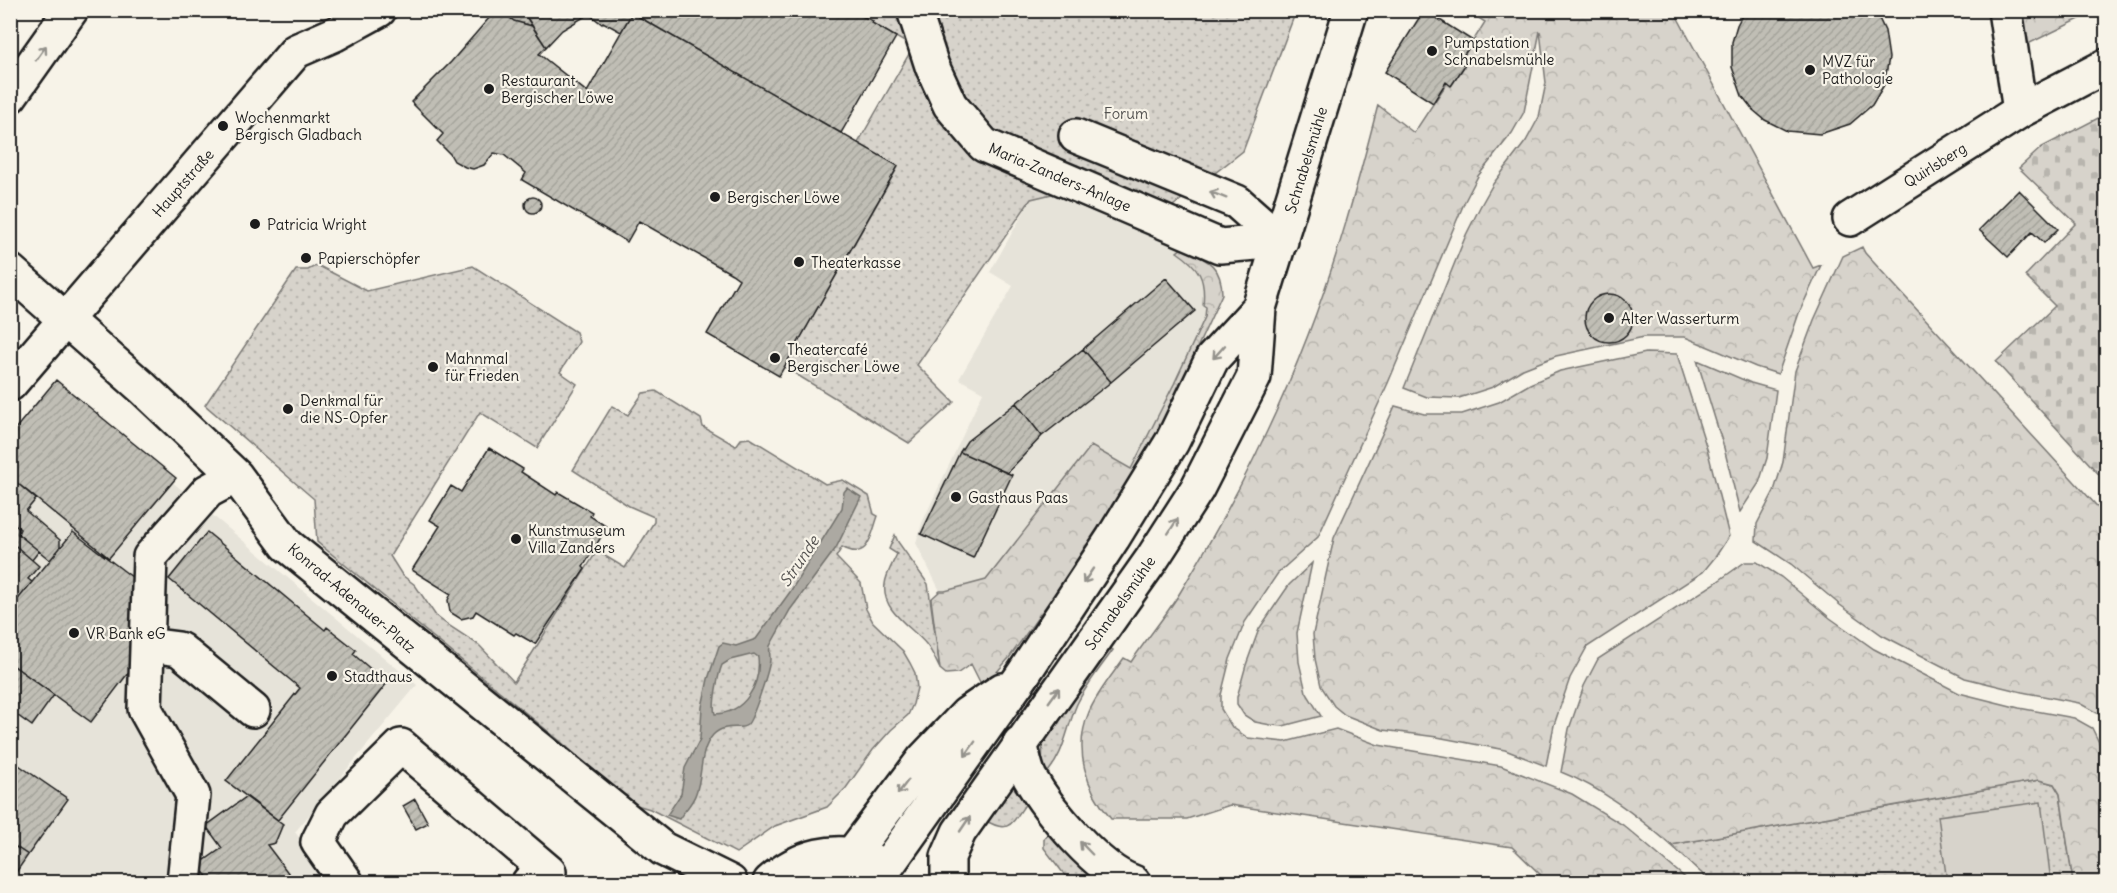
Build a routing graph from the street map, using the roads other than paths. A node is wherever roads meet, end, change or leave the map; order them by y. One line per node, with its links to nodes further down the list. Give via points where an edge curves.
1 (378, 10): 14 (street, Hauptstraße, via 296,51)
2 (914, 10): 11 (street, Maria-Zanders-Anlage, via 932,66 950,105 984,145 1220,246)
3 (1351, 10): 11 (street, Schnabelsmühle)
4 (2005, 10): 8 (street)
5 (67, 12): 7 (street, one-way to 5)
6 (2106, 66): 8 (street, Quirlsberg)
7 (10, 96)
8 (2020, 111): 10 (street, Quirlsberg)
9 (1071, 145): 11 (street, via 1225,222)
10 (1850, 219)
11 (1281, 241): 13 (street, Schnabelsmühle)
12 (10, 271): 14 (street, Konrad-Adenauer-Platz)
13 (1259, 308): 18 (street, Schnabelsmühle, one-way to 18, via 1212,359 1172,442); 20 (street, Schnabelsmühle, one-way to 13, via 1152,559 1197,489 1254,377)
14 (66, 319): 15 (street, Hauptstraße); 16 (street, Konrad-Adenauer-Platz)
15 (10, 384)
16 (236, 476): 17 (street, via 208,491 150,556); 27 (street, Konrad-Adenauer-Platz, via 287,545 344,593 663,849)
17 (148, 645): 19 (street, via 179,649); 24 (street, via 146,709 193,795)
18 (1022, 676): 21 (street, Schnabelsmühle, one-way to 21, via 967,714 923,760); 22 (street, Schnabelsmühle, one-way to 22)
19 (253, 710)
20 (1020, 743): 23 (street, Schnabelsmühle, one-way to 20, via 948,857 959,832); 30 (street, one-way to 20, via 1089,852 1048,806 1029,776)
21 (853, 853): 22 (street, via 872,860); 28 (street, via 812,857 784,870)
22 (893, 876): 29 (street)
23 (947, 880)
24 (184, 882)
25 (346, 882): 26 (street, via 318,842 332,814 401,746 549,872)
26 (529, 882)
27 (730, 882)
28 (770, 882)
29 (831, 882)
30 (1132, 882)

